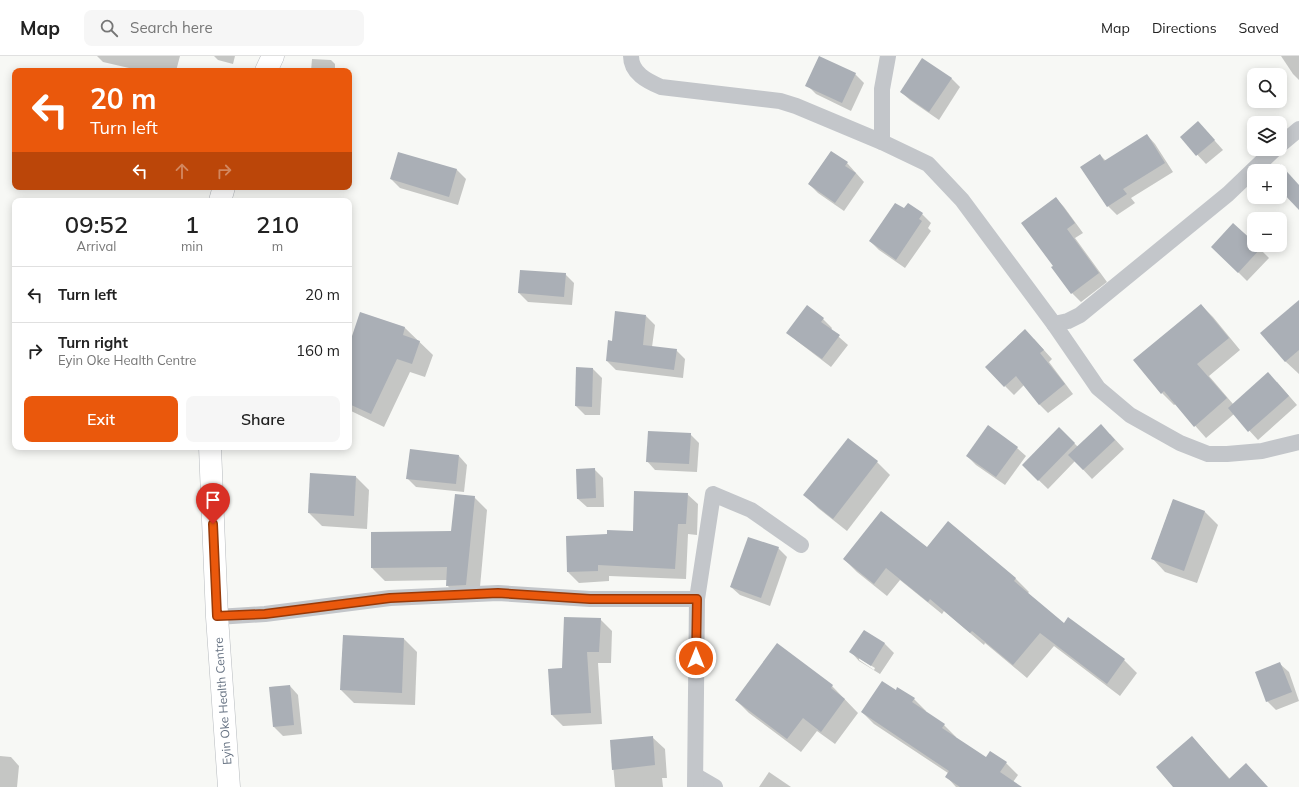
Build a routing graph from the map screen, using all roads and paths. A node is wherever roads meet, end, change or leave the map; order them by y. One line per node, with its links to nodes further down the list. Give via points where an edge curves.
1 (273, 56): 4 (main road)
2 (631, 56): 7 (street, via 631,63 643,78 661,87 780,101)
3 (888, 56): 7 (street, via 882,89)
4 (267, 68)
5 (1299, 129): 6 (street)
6 (1287, 138)
7 (882, 142): 9 (street, via 928,164 945,181 962,200)
8 (1268, 156): 9 (street, via 1228,194 1080,315)
9 (1054, 324): 10 (street, via 1098,388 1130,415 1180,443 1208,454 1227,454 1262,451)
10 (1299, 442)
11 (210, 450): 14 (main road, Eyin Oke Health Centre)
12 (801, 545): 13 (street, via 751,510 714,494)
13 (697, 599): 14 (street, via 590,599 498,593 390,598 265,614); 15 (street)
14 (217, 616): 16 (main road, Eyin Oke Health Centre)
15 (696, 781): 17 (street)
16 (229, 787)
17 (715, 787)

